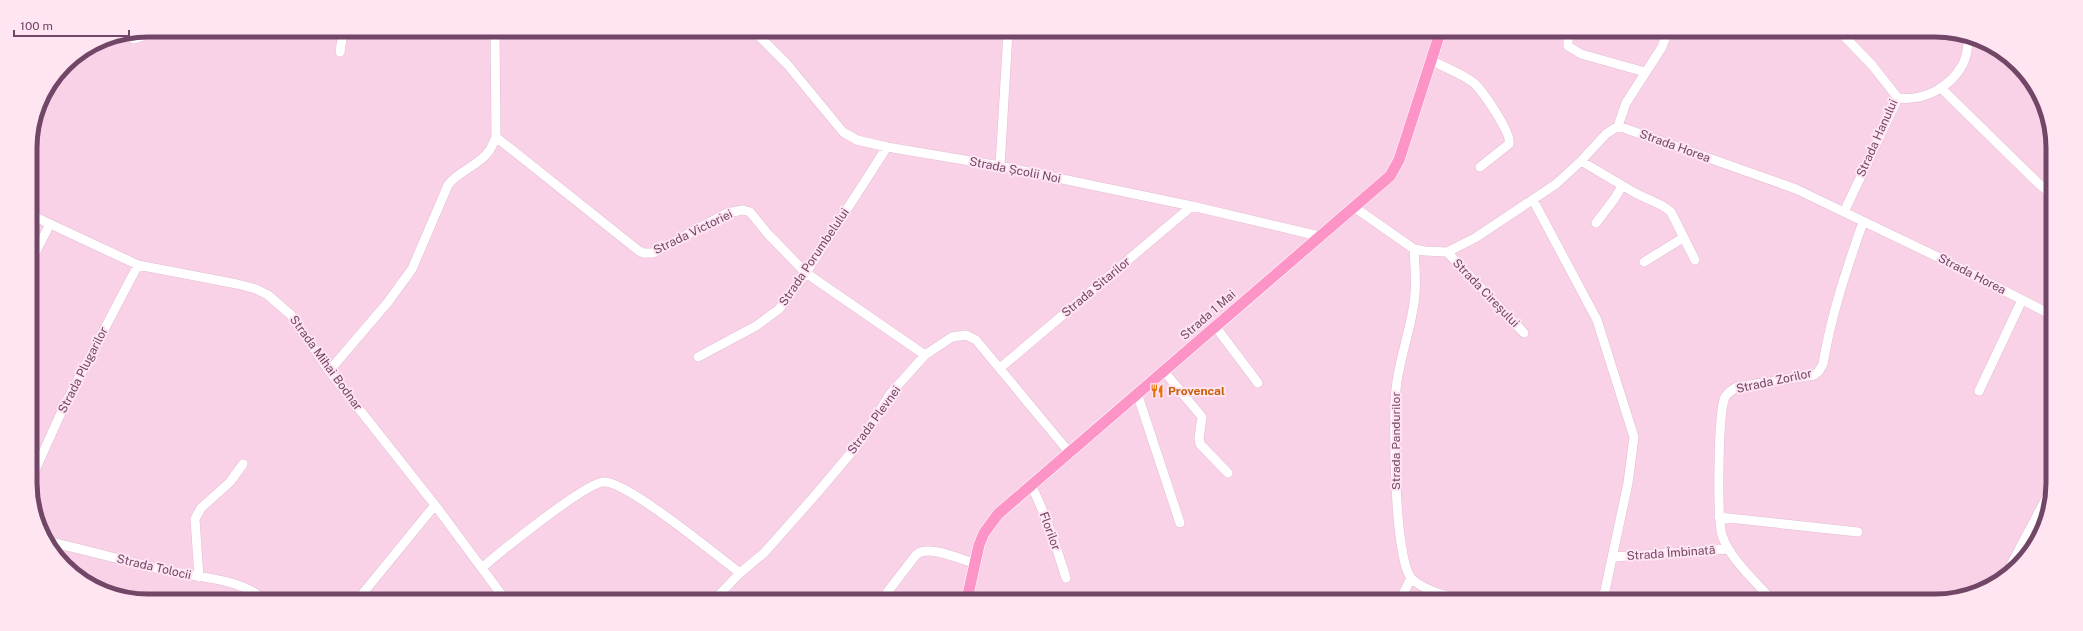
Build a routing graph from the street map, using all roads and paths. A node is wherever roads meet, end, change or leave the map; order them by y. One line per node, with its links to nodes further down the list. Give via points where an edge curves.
1 (344, 37): 10 (street)
2 (495, 37): 16 (street)
3 (760, 37): 17 (street, Strada Școlii Noi, via 843,132 857,140)
4 (1008, 37): 19 (street)
5 (1439, 37): 11 (main road, Strada 1 Mai)
6 (1568, 37): 12 (street, via 1568,46 1581,54)
7 (1666, 37): 12 (street)
8 (1845, 37): 14 (street, Strada Hanului, via 1872,65)
9 (1967, 42): 13 (street, via 1962,64)
10 (340, 52)
11 (1431, 60): 20 (street, via 1474,83 1506,130 1509,144); 25 (main road, Strada 1 Mai, via 1395,169)
12 (1645, 72): 15 (street, via 1626,102)
13 (1941, 88): 14 (street, via 1912,99); 22 (street)
14 (1898, 98): 26 (street, Strada Hanului)
15 (1618, 126): 18 (street, via 1606,134); 26 (street, Strada Horea, via 1796,189)
16 (496, 137): 39 (street, Strada Victoriei, via 644,254 653,253 727,213 743,210 750,212); 48 (street, via 481,160 454,177 448,185 412,269 388,302)
17 (887, 147): 19 (street, Strada Școlii Noi); 39 (street, Strada Porumbelului)
18 (1582, 161): 21 (street); 23 (street)
19 (1000, 166): 24 (street, Strada Școlii Noi)
20 (1480, 167)
21 (1622, 186): 29 (street); 32 (street, via 1671,212)
22 (2046, 190)
23 (1534, 200): 35 (street, via 1475,238); 64 (street, via 1597,320 1634,437)
24 (1192, 206): 31 (street, Strada Școlii Noi); 46 (street, Strada Sitarilor)
25 (1354, 207): 31 (main road, Strada 1 Mai); 33 (street)
26 (1844, 212): 28 (street, Strada Horea)
27 (37, 218): 30 (street, Strada Mihai Bodnar)
28 (1864, 222): 40 (street, Strada Horea); 59 (street, Strada Zorilor, via 1835,308 1823,364 1819,371 1806,376 1737,387 1725,397)
29 (1596, 223)
30 (50, 224): 34 (street); 38 (street, Strada Mihai Bodnar)
31 (1319, 236): 42 (main road, Strada 1 Mai)
32 (1683, 238): 36 (street); 37 (street)
33 (1414, 248): 35 (street); 71 (street, Strada Pandurilor, via 1416,285 1396,390 1395,421 1396,511)
34 (37, 249)
35 (1447, 252): 43 (street, Strada Cireşului)
36 (1695, 260)
37 (1644, 262)
38 (138, 265): 48 (street, Strada Mihai Bodnar, via 237,284 268,295 291,315); 54 (street, Strada Plugarilor, via 65,404)
39 (806, 273): 44 (street, Strada Victoriei); 45 (street, Strada Porumbelului, via 779,309 756,326)
40 (2022, 300): 41 (street, Strada Horea); 50 (street)
41 (2046, 312)
42 (1215, 326): 47 (main road, Strada 1 Mai); 49 (street)
43 (1524, 333)
44 (925, 355): 46 (street, Strada Plevnei, via 946,340 966,335 976,340); 68 (street, Strada Plevnei, via 891,393 860,442 818,492 764,553)
45 (698, 357)
46 (1000, 368): 52 (street, Strada Plevnei)
47 (1163, 370): 51 (main road, Strada 1 Mai); 55 (street, via 1202,417 1200,444)
48 (329, 371): 58 (street, Strada Mihai Bodnar)
49 (1258, 383)
50 (1979, 391)
51 (1137, 393): 52 (main road, Strada 1 Mai); 60 (street)
52 (1069, 452): 56 (main road, Strada 1 Mai)
53 (243, 464): 69 (street, via 230,482 201,508 195,519)
54 (37, 466)
55 (1228, 473)
56 (1031, 485): 66 (main road, Strada 1 Mai, via 998,514 984,533); 70 (street, Florilor, via 1056,544)
57 (2044, 503): 65 (street)
58 (436, 505): 67 (street, Strada Mihai Bodnar); 73 (street)
59 (1719, 518): 61 (street); 63 (street, Strada Zorilor)
60 (1180, 523)
61 (1858, 532)
62 (56, 543): 69 (street, Strada Tolocii)
63 (1728, 549): 64 (street, Strada Îmbinată); 81 (street, Strada Zorilor)
64 (1614, 557): 80 (street)
65 (2013, 561)
66 (974, 563): 76 (street, via 923,550 916,555); 77 (main road, Strada 1 Mai)
67 (482, 568): 68 (street, via 548,515 594,485 606,482 616,485 663,514); 74 (street, Strada Mihai Bodnar)
68 (740, 573): 75 (street, Strada Plevnei)
69 (199, 578): 72 (street, Strada Tolocii, via 232,583)
70 (1066, 578)
71 (1410, 578): 78 (street); 79 (street, via 1423,587)
72 (256, 594)
73 (362, 594)
74 (501, 594)
75 (720, 594)
76 (886, 594)
77 (968, 594)
78 (1403, 594)
79 (1444, 594)
80 (1605, 594)
81 (1767, 594)

